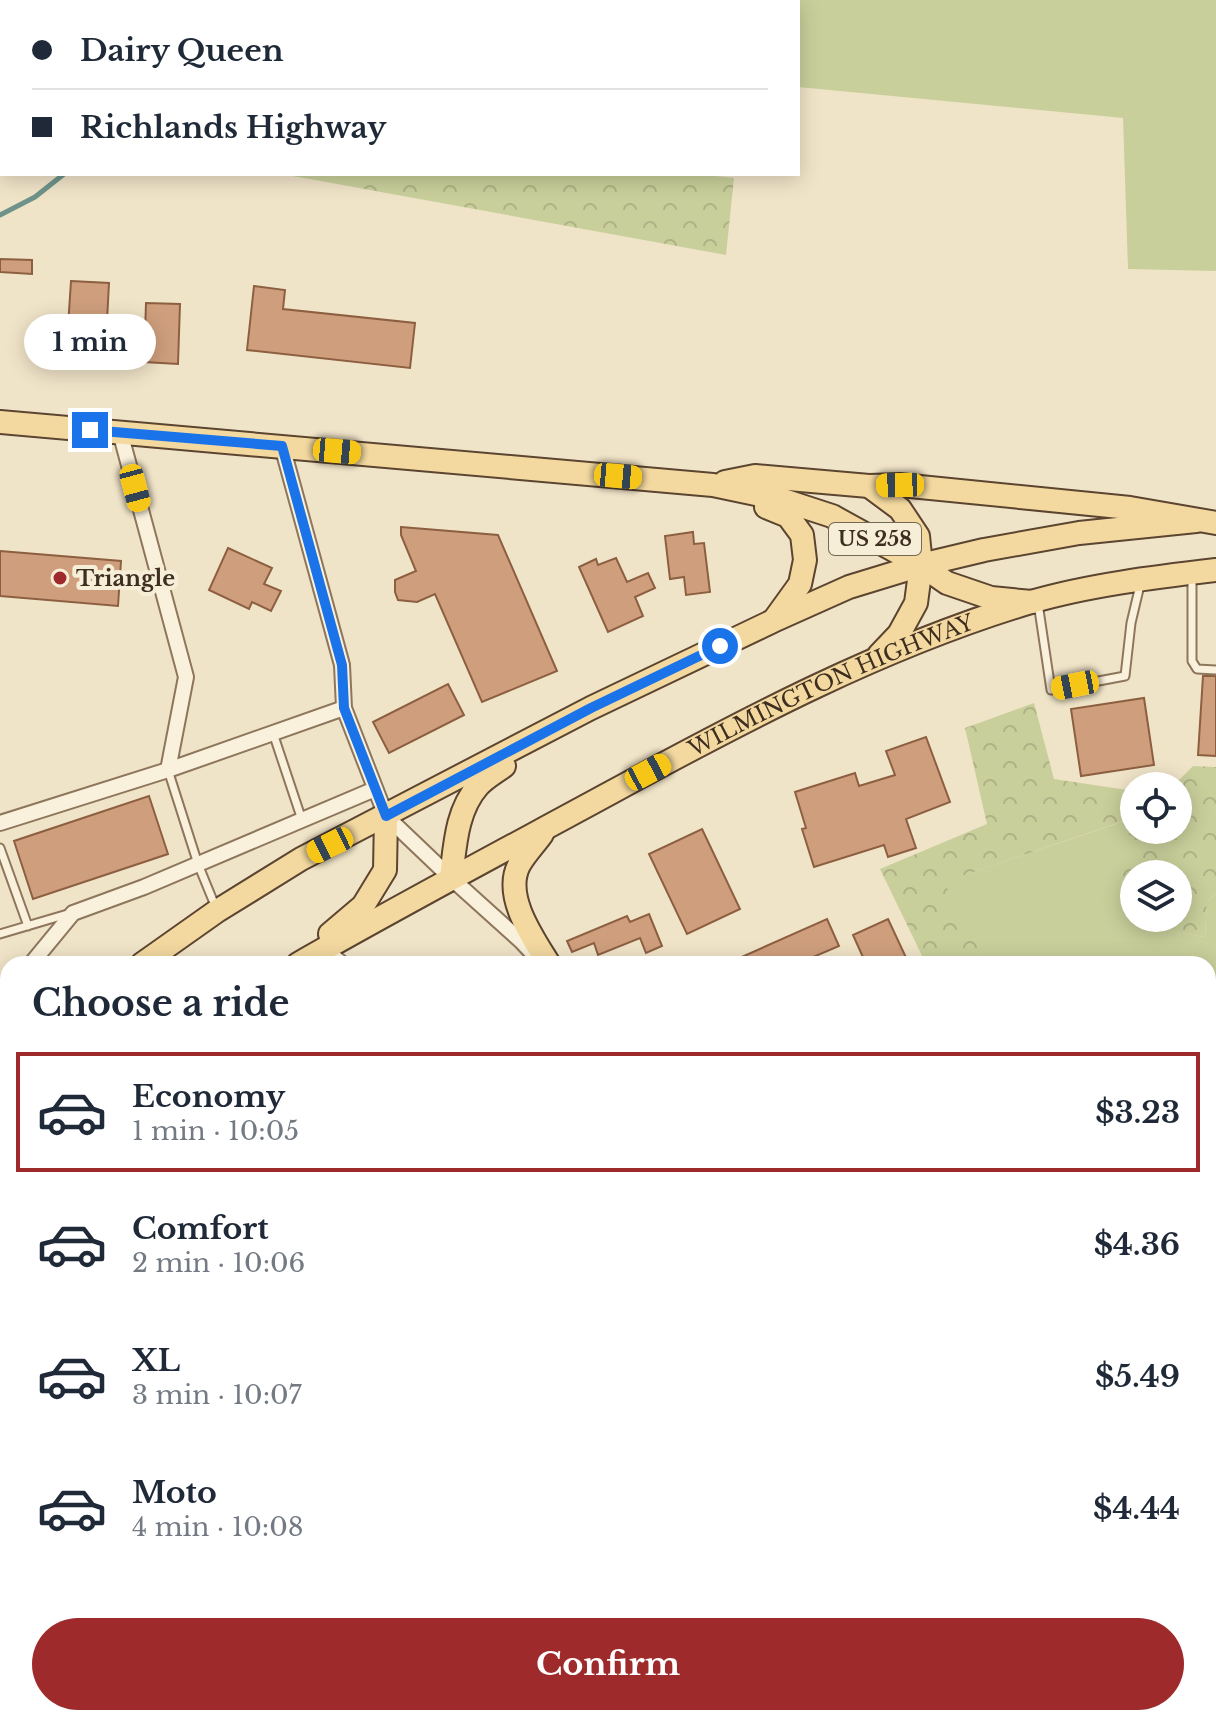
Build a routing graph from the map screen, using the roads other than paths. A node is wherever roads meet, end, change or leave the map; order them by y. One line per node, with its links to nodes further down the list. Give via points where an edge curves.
1 (0, 422): 2 (main road, US 258)
2 (120, 432): 3 (main road, US 258); 18 (street, via 186,677)
3 (282, 446): 4 (main road, US 258); 15 (street, via 342,665)
4 (713, 485): 5 (main road, US 258, via 755,476); 7 (main road, US 258, via 832,516); 12 (main road, via 788,516 802,535 805,560 800,584)
5 (869, 486): 6 (main road, US 258, via 1130,508); 7 (main road, via 900,509 918,536)
6 (1206, 522): 7 (main road, via 1079,533)
7 (921, 565): 11 (main road, US 258, via 947,583 991,598); 12 (main road, via 849,587); 13 (main road, via 916,603 899,634)
8 (1216, 570): 9 (main road)
9 (1192, 573): 10 (main road); 14 (lane, via 1192,661 1197,669)
10 (1142, 580): 11 (main road); 11 (lane, via 1125,676 1051,690)
11 (1035, 601): 13 (main road, WILMINGTON HIGHWAY)
12 (773, 621): 16 (main road)
13 (874, 660): 23 (main road, WILMINGTON HIGHWAY)
14 (1216, 670)
15 (344, 708): 17 (street); 19 (street)
16 (547, 731): 20 (main road); 26 (main road, via 478,786 462,812)
17 (273, 733): 18 (street); 21 (lane)
18 (168, 770): 22 (street); 25 (lane)
19 (375, 789): 20 (street); 21 (street)
20 (386, 816): 26 (street); 27 (main road, via 301,859); 34 (main road, via 385,870 363,906)
21 (302, 820): 25 (street)
22 (0, 823)
23 (549, 826): 26 (main road, WILMINGTON HIGHWAY); 38 (main road, via 518,867 514,893)
24 (0, 848): 29 (lane)
25 (198, 864): 27 (lane); 28 (street)
26 (451, 878): 31 (main road, WILMINGTON HIGHWAY); 37 (street)
27 (217, 911): 33 (main road)
28 (73, 913): 29 (lane); 32 (street)
29 (28, 926): 30 (lane)
30 (0, 934)
31 (327, 947): 35 (main road, WILMINGTON HIGHWAY); 36 (lane)
32 (38, 956)
33 (153, 956)
34 (305, 956)
35 (311, 956)
36 (338, 956)
37 (535, 956)
38 (544, 956)

